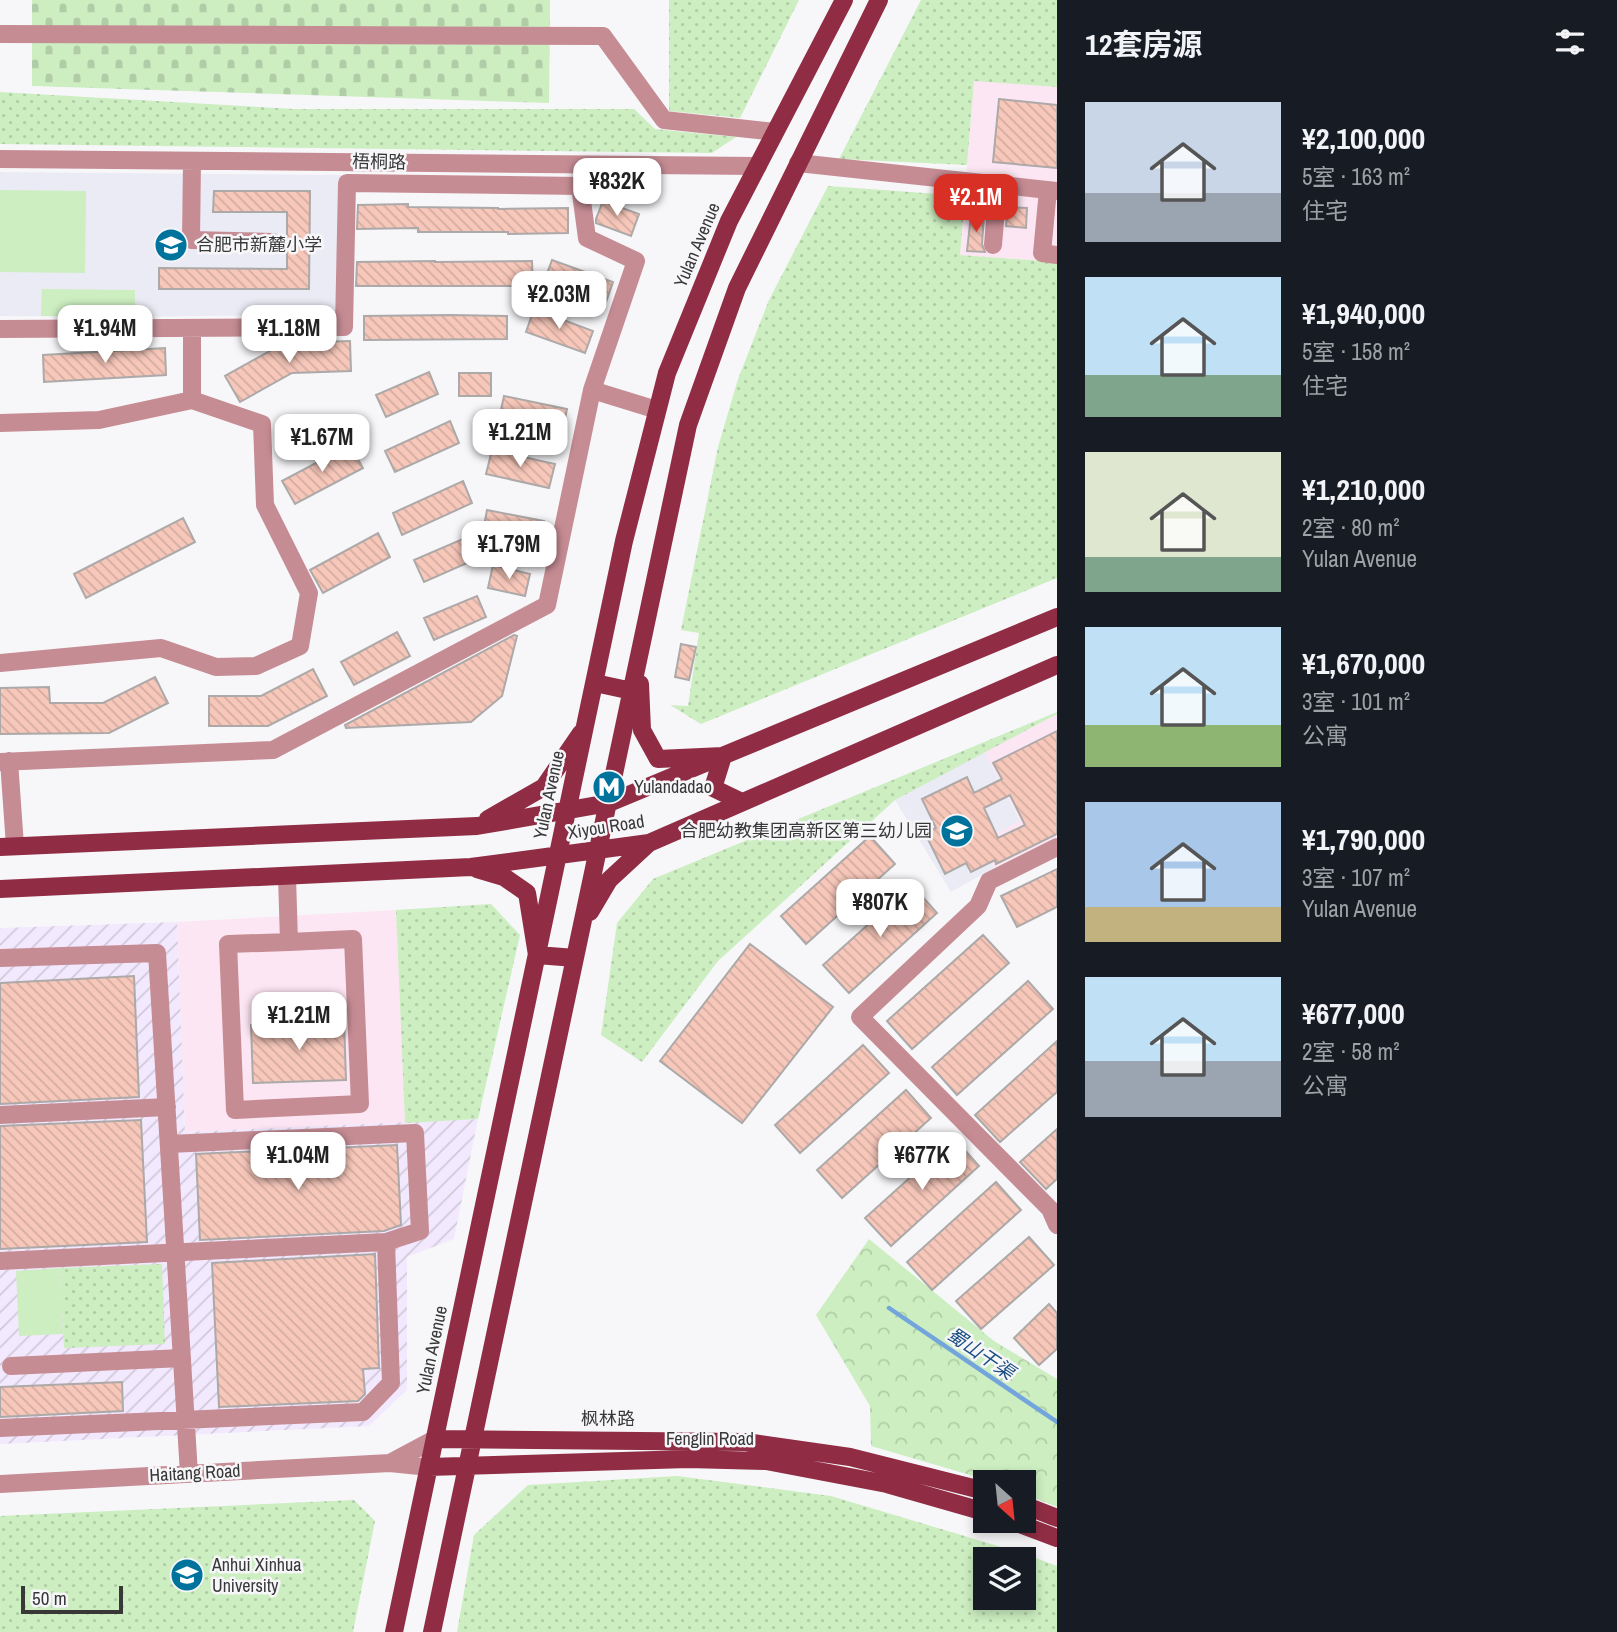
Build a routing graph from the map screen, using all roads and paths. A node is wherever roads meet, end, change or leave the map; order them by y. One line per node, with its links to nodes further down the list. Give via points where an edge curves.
1 (844, 0): 4 (main road, Yulan Avenue)
2 (877, 3): 7 (main road)
3 (0, 34): 4 (street, via 603,36 664,120)
4 (775, 132): 8 (main road, Yulan Avenue)
5 (0, 159): 6 (street, 梧桐路)
6 (192, 161): 8 (street, 梧桐路); 11 (street, via 191,240)
7 (798, 163): 9 (street); 21 (main road, via 737,288 688,425)
8 (758, 166): 18 (main road, Yulan Avenue, via 729,221 667,373)
9 (998, 185): 10 (street); 12 (street)
10 (1053, 191): 13 (street, via 1042,253)
11 (273, 242)
12 (993, 245)
13 (1057, 255)
14 (0, 328): 15 (street)
15 (192, 328): 16 (street, via 344,327 347,183 580,186 587,237 636,261); 17 (street)
16 (592, 390): 18 (street); 28 (street, via 547,605 273,750)
17 (192, 400): 19 (street, via 99,420); 22 (street, via 262,424 265,505 309,593 300,646 256,666 216,667 161,648)
18 (657, 410): 24 (main road, Yulan Avenue)
19 (0, 423)
20 (1057, 617): 27 (main road, Xiyou Road)
21 (639, 656): 25 (main road); 27 (main road, via 642,730 658,759)
22 (0, 663)
23 (1057, 665): 29 (main road, Xiyou Road)
24 (595, 683): 25 (main road); 26 (main road, Yulan Avenue)
25 (632, 691): 30 (main road)
26 (585, 728): 31 (main road, Yulan Avenue); 32 (main road, via 544,787)
27 (723, 757): 29 (main road, via 713,788); 30 (main road, Xiyou Road)
28 (5, 762): 34 (street)
29 (743, 802): 33 (main road, Xiyou Road)
30 (609, 803): 31 (main road, Xiyou Road); 36 (main road)
31 (568, 810): 32 (main road, Xiyou Road); 37 (main road, Yulan Avenue)
32 (477, 825): 34 (main road, Xiyou Road)
33 (649, 843): 36 (main road, Xiyou Road); 41 (main road, via 609,880)
34 (8, 847)
35 (1057, 847): 49 (street, via 989,881 978,906 860,1017 1050,1209)
36 (598, 850): 37 (main road, Xiyou Road); 41 (main road)
37 (558, 855): 38 (main road, Xiyou Road); 43 (main road, Yulan Avenue)
38 (471, 867): 39 (main road, Xiyou Road); 43 (main road, via 504,877 527,893)
39 (286, 876): 40 (main road, Xiyou Road); 42 (street)
40 (0, 889)
41 (582, 925): 45 (main road)
42 (289, 942): 42 (street, via 228,944 235,1110 360,1104 353,939)
43 (537, 955): 45 (main road); 57 (main road, Yulan Avenue)
44 (0, 958): 46 (street, via 157,953)
45 (575, 958): 58 (main road)
46 (167, 1107): 47 (street); 48 (street)
47 (0, 1115)
48 (169, 1144): 50 (street, via 415,1133 420,1231); 51 (street)
49 (1057, 1225)
50 (386, 1242): 51 (street); 55 (street, via 391,1383 363,1412)
51 (175, 1253): 52 (street); 53 (street)
52 (0, 1261)
53 (182, 1358): 54 (street); 55 (street)
54 (11, 1366)
55 (185, 1419): 56 (street); 62 (street)
56 (0, 1428)
57 (435, 1439): 58 (main road, 枫林路); 59 (street); 61 (main road, Yulan Avenue)
58 (473, 1439): 60 (main road); 64 (main road, 枫林路, via 746,1441 850,1458)
59 (390, 1463): 61 (street, Haitang Road); 62 (street, Haitang Road)
60 (467, 1466): 61 (main road, Fenglin Road); 65 (main road, Fenglin Road, via 765,1461 887,1484); 71 (main road)
61 (429, 1467): 70 (main road, Yulan Avenue)
62 (189, 1474): 63 (street, Haitang Road)
63 (0, 1484)
64 (973, 1487)
65 (973, 1509)
66 (1036, 1510): 67 (main road)
67 (1057, 1518)
68 (1036, 1530): 69 (main road)
69 (1057, 1538)
70 (394, 1632)
71 (432, 1632)

